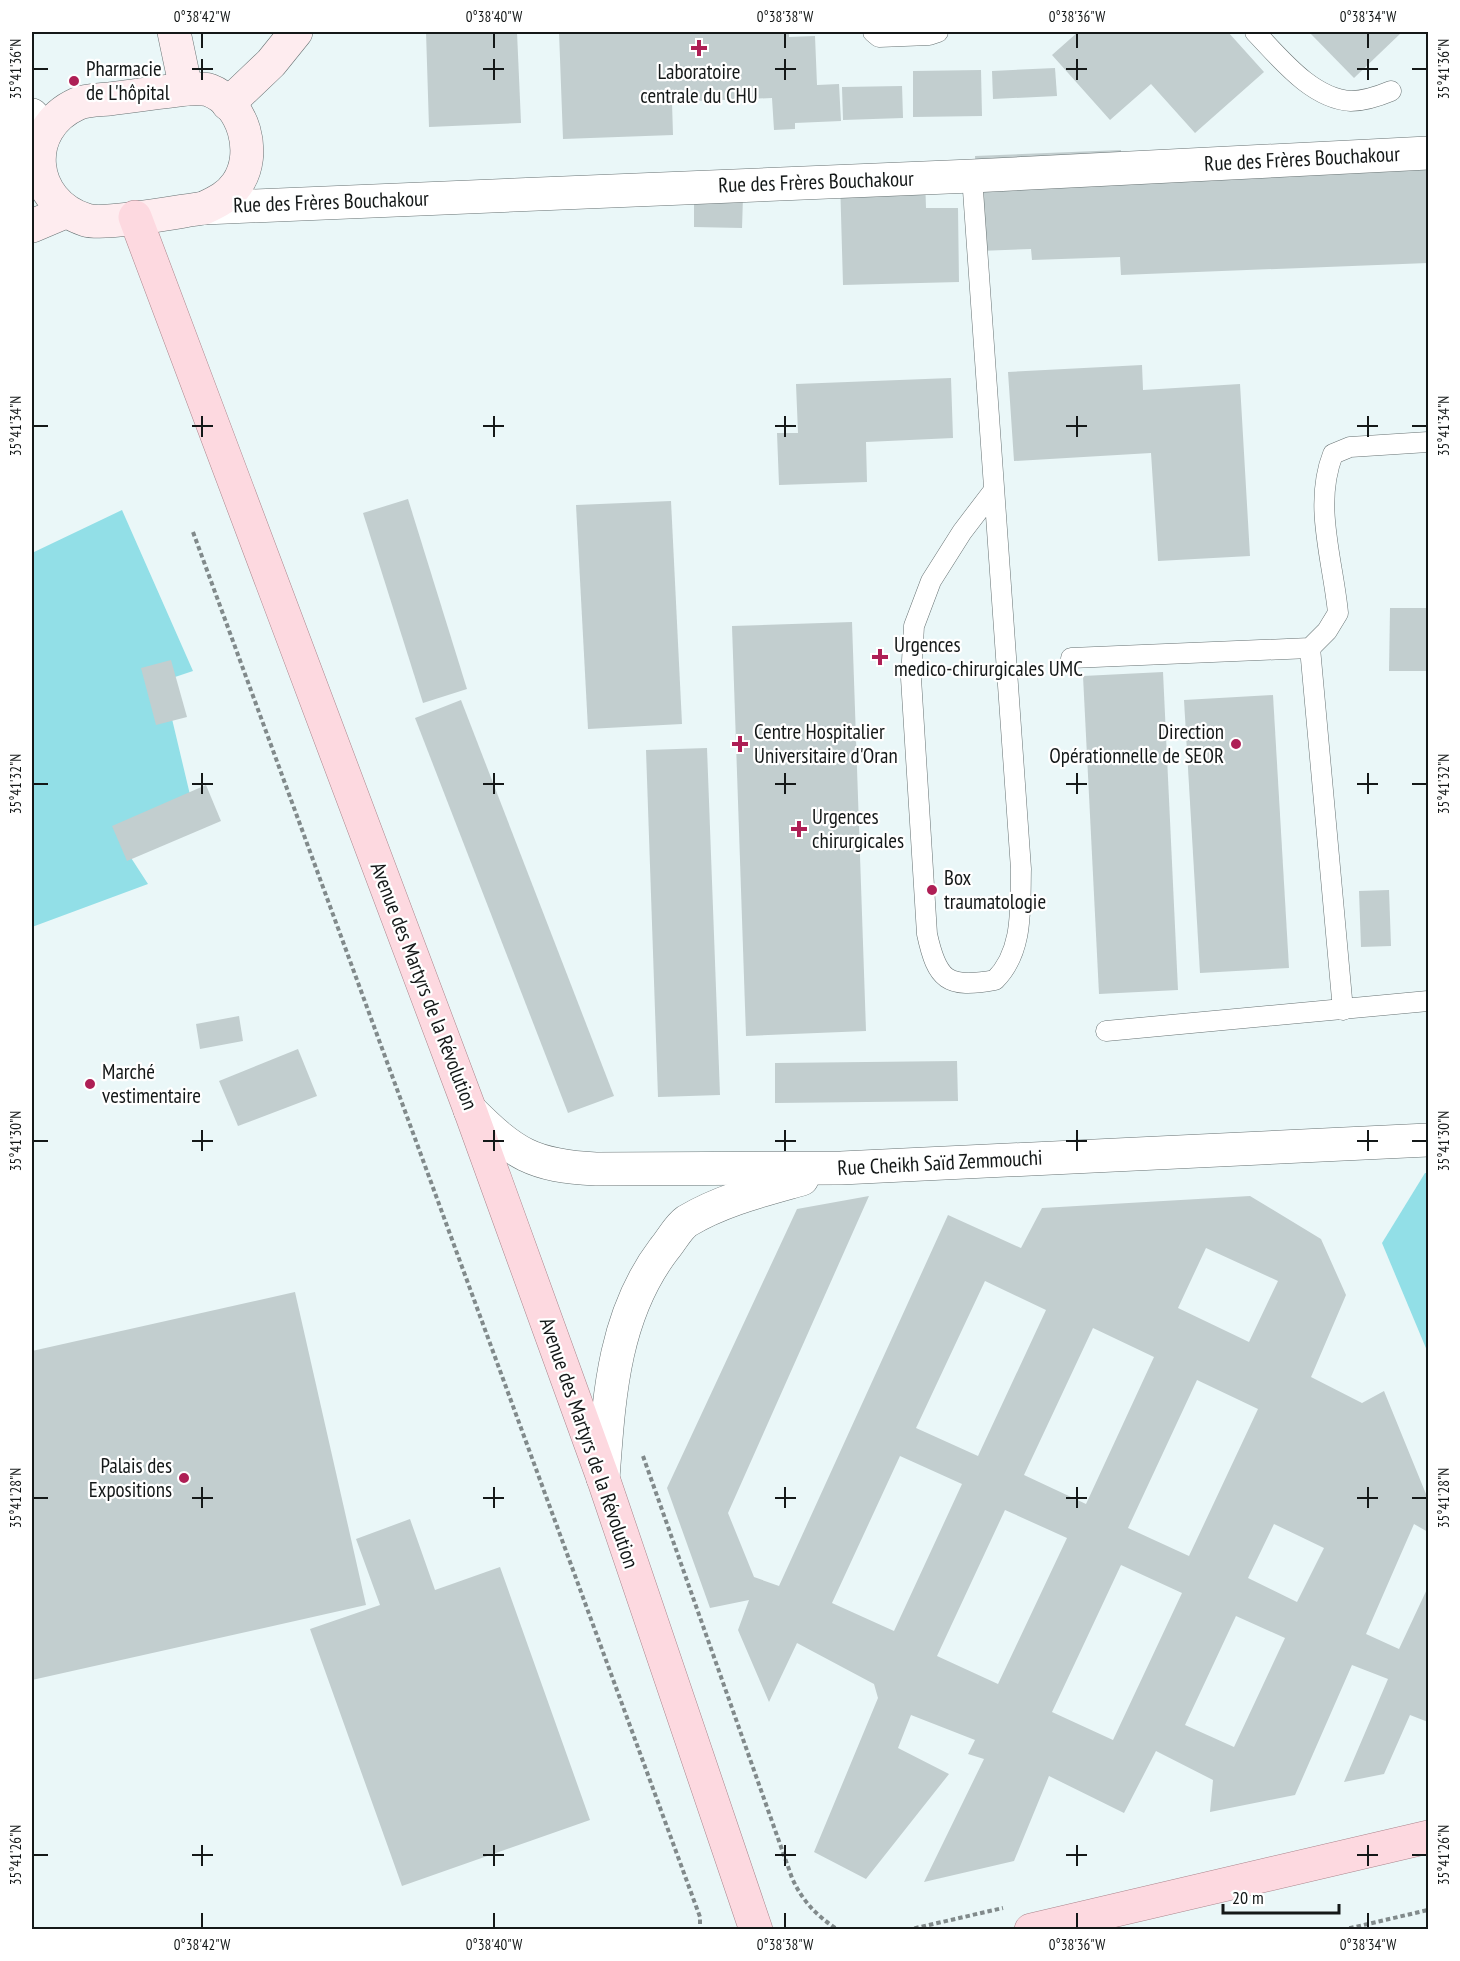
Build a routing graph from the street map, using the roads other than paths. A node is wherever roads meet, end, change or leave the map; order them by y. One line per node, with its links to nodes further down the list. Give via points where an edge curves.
1 (174, 32): 6 (main road)
2 (296, 32): 8 (main road, via 271,63)
3 (873, 32): 4 (lane, via 879,37)
4 (938, 32)
5 (1255, 32): 7 (lane, via 1291,69 1323,93 1350,101)
6 (186, 89): 8 (main road, via 208,90); 9 (main road, via 79,103)
7 (1391, 91)
8 (228, 104): 12 (main road, via 241,122 248,144 245,166 237,184 220,201)
9 (39, 123): 13 (main road, via 41,178 50,197)
10 (1428, 153): 11 (street, Rue des Frères Bouchakour)
11 (972, 176): 12 (street, Rue des Frères Bouchakour); 17 (lane)
12 (204, 208): 14 (main road)
13 (65, 212): 14 (main road, via 89,221); 15 (main road)
14 (135, 217): 23 (main road, Avenue des Martyrs de la Révolution)
15 (32, 226)
16 (1428, 442): 18 (lane, via 1350,447 1333,454 1323,508 1338,613)
17 (994, 490): 17 (lane, via 1021,869 1019,926 1006,969 995,980 957,984 945,977 933,960 927,933 911,678 914,626 931,581)
18 (1310, 648): 19 (lane); 21 (lane)
19 (1071, 658)
20 (1428, 1001): 21 (lane)
21 (1343, 1010): 22 (lane)
22 (1106, 1031)
23 (470, 1110): 25 (street, Rue Cheikh Saïd Zemmouchi, via 502,1142 529,1159 562,1168); 26 (main road, Avenue des Martyrs de la Révolution)
24 (1428, 1140): 25 (street, Rue Cheikh Saïd Zemmouchi)
25 (841, 1168): 26 (street, via 741,1196 685,1222 648,1270 617,1350)
26 (603, 1478): 28 (main road, Avenue des Martyrs de la Révolution)
27 (1428, 1837): 29 (main road)
28 (756, 1929)
29 (1031, 1929)

